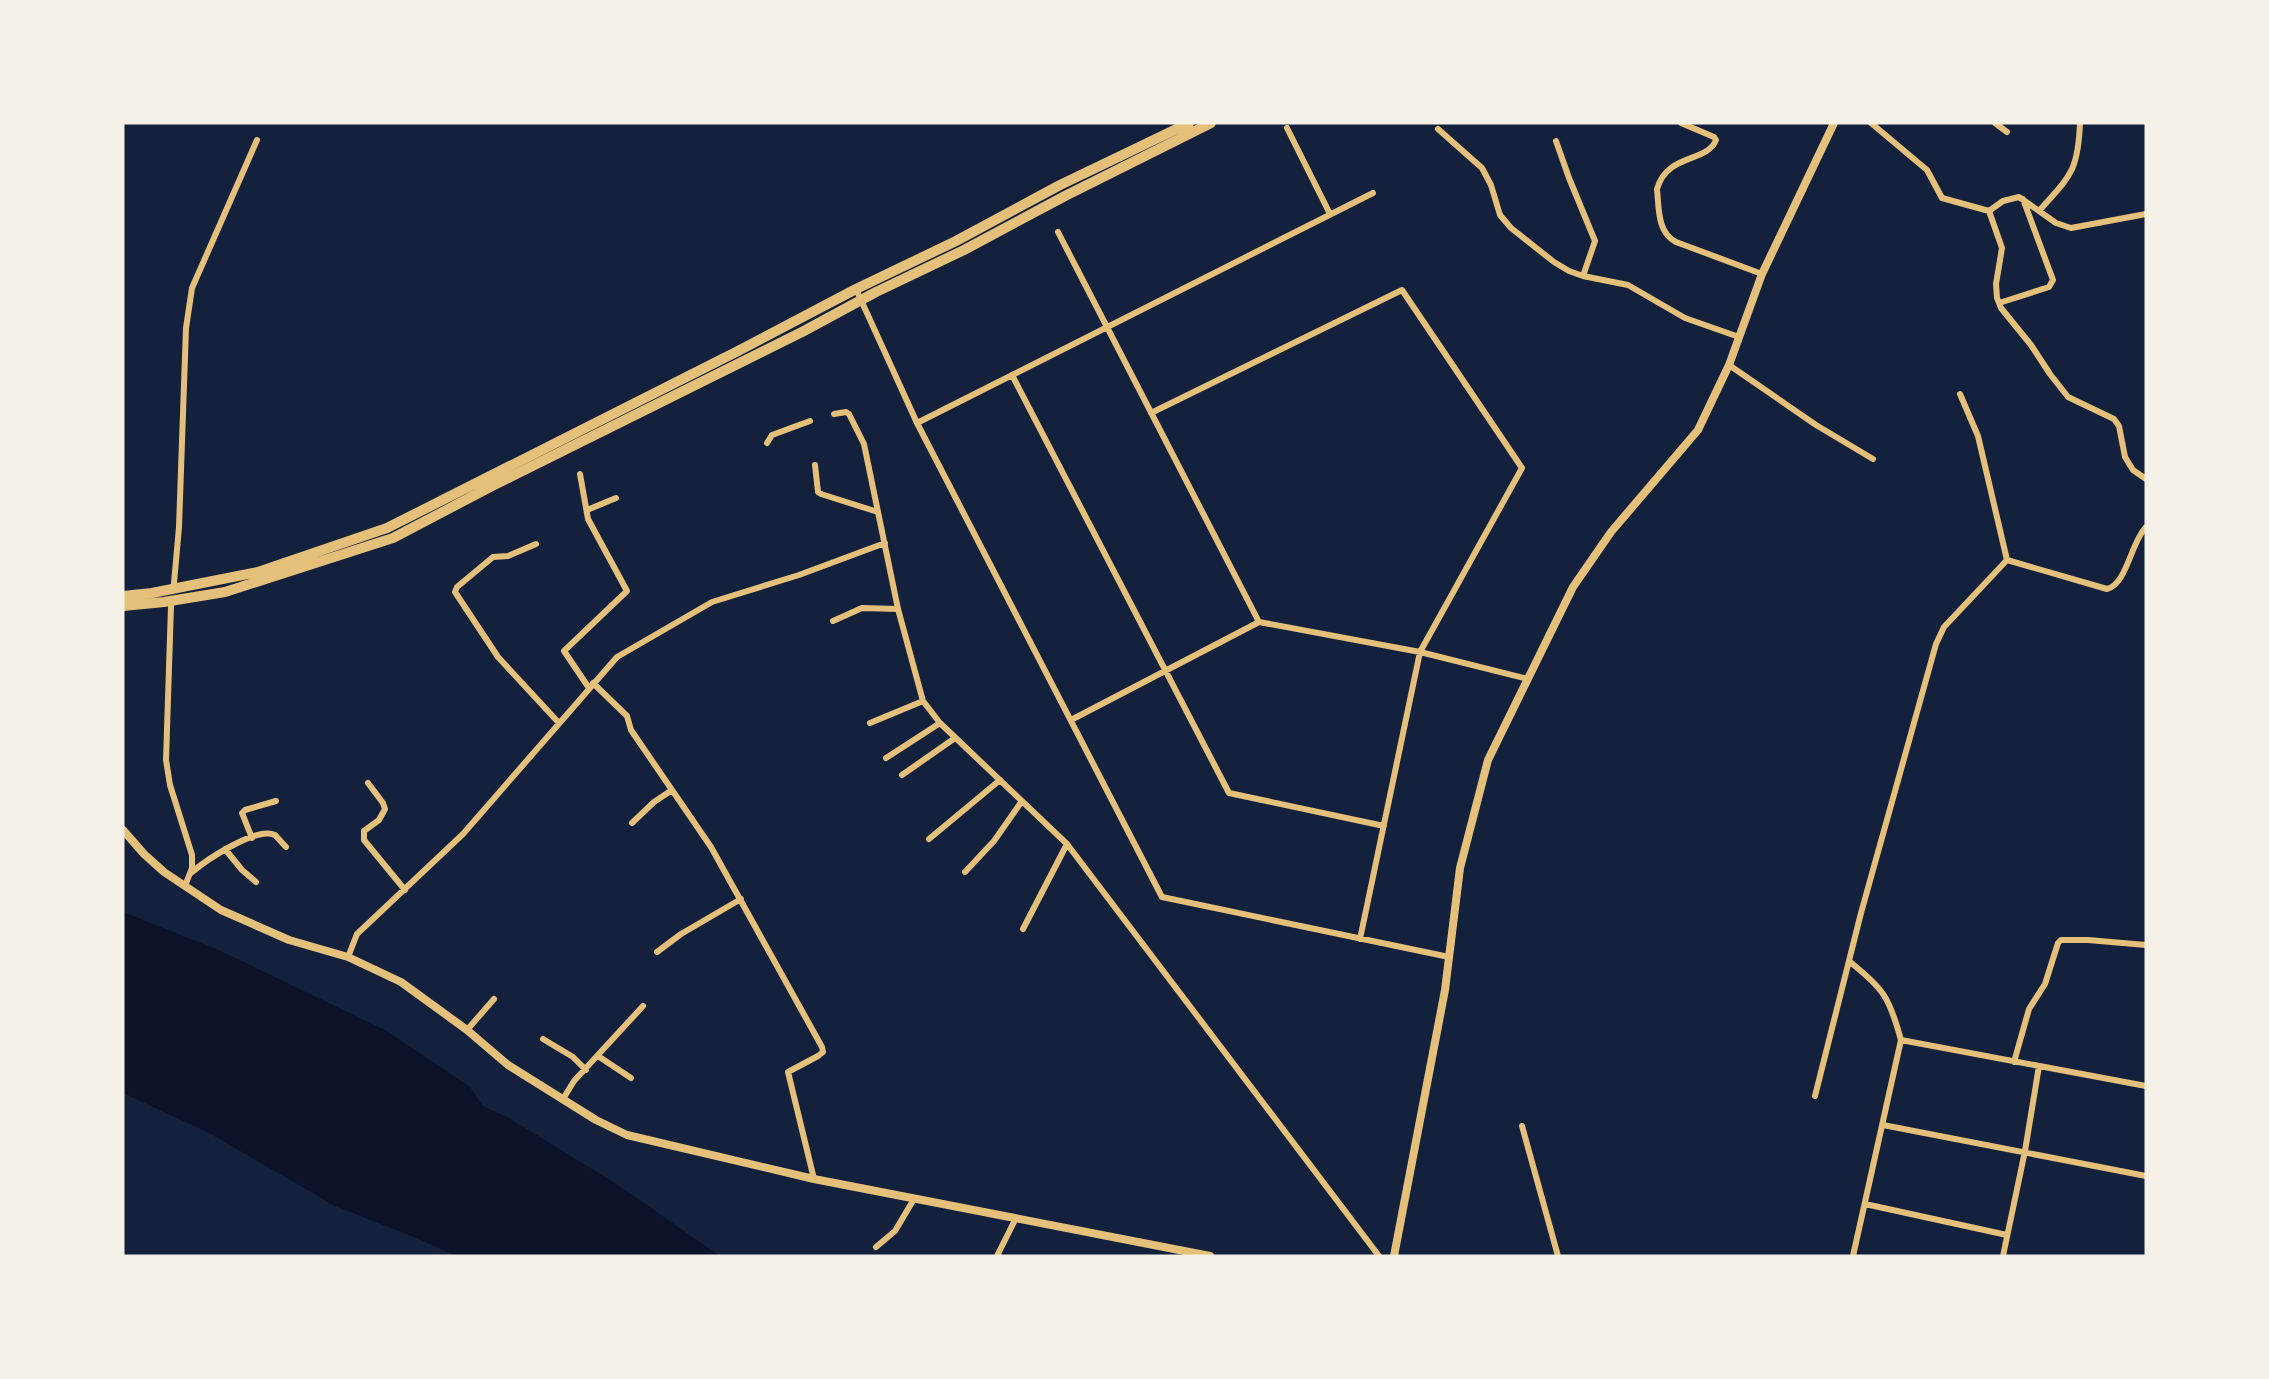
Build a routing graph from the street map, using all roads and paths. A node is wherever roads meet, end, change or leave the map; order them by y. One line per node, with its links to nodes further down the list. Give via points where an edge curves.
1 (1189, 123): 22 (highway, via 1060,185)
2 (1211, 123): 22 (highway, via 964,250)
3 (1682, 123): 20 (street, via 1716,140 1706,151 1672,165 1659,184 1663,232 1676,242)
4 (1834, 123): 20 (street)
5 (1871, 123): 15 (street, via 1927,170 1942,198)
6 (1995, 123): 10 (street)
7 (2080, 123): 16 (street, via 2071,175)
8 (1287, 128): 17 (street)
9 (1438, 129): 21 (street, via 1482,168 1500,215 1511,228 1554,262)
10 (2007, 132)
11 (257, 140): 45 (street, via 192,288 186,328)
12 (1556, 141): 21 (street, via 1595,241)
13 (1373, 193): 17 (street)
14 (2023, 199): 15 (street, via 2002,201); 16 (street); 23 (street, via 2052,285)
15 (1989, 211): 23 (street, via 2002,248 1996,284)
16 (2039, 211): 18 (street, via 2072,228)
17 (1330, 214): 24 (street)
18 (2146, 214)
19 (1058, 232): 24 (street)
20 (1762, 274): 25 (street)
21 (1584, 276): 25 (street, via 1628,285 1685,318)
22 (858, 294): 32 (street); 46 (highway, via 387,528 258,572); 47 (highway, via 802,332 393,538 225,592)
23 (1999, 303): 37 (street, via 2068,397 2114,419 2125,456 2133,470)
24 (1107, 327): 27 (street); 29 (street)
25 (1739, 337): 26 (street)
26 (1729, 365): 34 (street, via 1816,426); 54 (street, via 1698,430 1611,532 1573,587)
27 (1011, 375): 32 (street); 53 (street)
28 (1960, 394): 44 (street, via 1978,436)
29 (1151, 413): 51 (street); 52 (street, via 1402,290 1522,468)
30 (834, 414): 40 (street, via 849,414 862,439)
31 (810, 421): 33 (street, via 772,435)
32 (917, 423): 57 (street)
33 (767, 443)
34 (1873, 459)
35 (815, 465): 40 (street, via 818,492)
36 (580, 474): 39 (street)
37 (2146, 479)
38 (616, 498): 39 (street)
39 (587, 510): 55 (street, via 591,525 627,591 564,651)
40 (878, 512): 42 (street)
41 (2146, 527): 44 (street, via 2120,580 2107,589)
42 (885, 543): 49 (street); 55 (street, via 705,605 617,657)
43 (536, 544): 58 (street, via 505,557 493,557 456,592 498,657)
44 (2007, 560): 89 (street, via 1944,627 1936,644)
45 (174, 583)
46 (123, 596)
47 (123, 606)
48 (171, 606): 78 (street, via 167,772 192,855)
49 (898, 609): 50 (street, via 862,608); 56 (street)
50 (833, 621)
51 (1258, 622): 52 (street); 53 (street)
52 (1420, 652): 54 (street); 70 (street)
53 (1166, 671): 57 (street); 70 (street, via 1229,793)
54 (1528, 679): 88 (street, via 1488,760 1460,868)
55 (591, 686): 58 (street); 66 (street, via 627,716 631,730)
56 (923, 701): 59 (street); 60 (street)
57 (1071, 720): 84 (street, via 1162,897)
58 (559, 723): 81 (street, via 463,834)
59 (870, 723)
60 (940, 723): 61 (street); 62 (street)
61 (955, 738): 63 (street); 64 (street)
62 (886, 758)
63 (902, 775)
64 (1000, 780): 68 (street); 73 (street)
65 (368, 783): 81 (street, via 385,809 380,820 364,831 364,840)
66 (672, 789): 69 (street); 82 (street)
67 (276, 801): 72 (street, via 242,813)
68 (1022, 801): 74 (street); 77 (street, via 994,841)
69 (632, 823)
70 (1384, 826): 84 (street)
71 (123, 830): 80 (street, via 151,860)
72 (252, 838): 75 (street, via 272,833); 76 (street)
73 (929, 839)
74 (1066, 844): 83 (street); 116 (street)
75 (286, 847)
76 (225, 849): 78 (street); 79 (street)
77 (965, 872)
78 (191, 873): 80 (street)
79 (256, 882)
80 (184, 886): 87 (street, via 221,910 269,933)
81 (405, 890): 87 (street, via 357,934)
82 (741, 899): 86 (street); 107 (street, via 822,1047 818,1056 788,1072)
83 (1023, 929)
84 (1360, 939): 88 (street)
85 (2146, 945): 96 (street, via 2061,940 2045,984 2029,1009)
86 (657, 952)
87 (348, 957): 92 (street, via 401,982)
88 (1449, 957): 117 (street)
89 (1850, 960): 94 (street, via 1888,998); 101 (street)
90 (494, 999): 92 (street)
91 (643, 1006): 95 (street)
92 (467, 1030): 102 (street, via 508,1065)
93 (543, 1039): 98 (street)
94 (1901, 1040): 96 (street); 103 (street)
95 (598, 1056): 98 (street); 99 (street)
96 (2014, 1062): 97 (street)
97 (2039, 1066): 100 (street); 105 (street)
98 (586, 1070): 102 (street)
99 (632, 1078)
100 (2146, 1086)
101 (1815, 1096)
102 (563, 1099): 107 (street, via 627,1135)
103 (1883, 1125): 105 (street); 109 (street)
104 (1522, 1126): 118 (street)
105 (2025, 1151): 106 (street); 111 (street)
106 (2146, 1176)
107 (814, 1179): 108 (street)
108 (914, 1199): 110 (street); 112 (street, via 895,1231)
109 (1865, 1204): 111 (street); 119 (street)
110 (1015, 1220): 113 (street); 114 (street)
111 (2007, 1235): 120 (street)
112 (876, 1247)
113 (1165, 1252): 115 (street)
114 (997, 1256)
115 (1210, 1256)
116 (1379, 1256)
117 (1394, 1256)
118 (1558, 1256)
119 (1853, 1256)
120 (2003, 1256)

